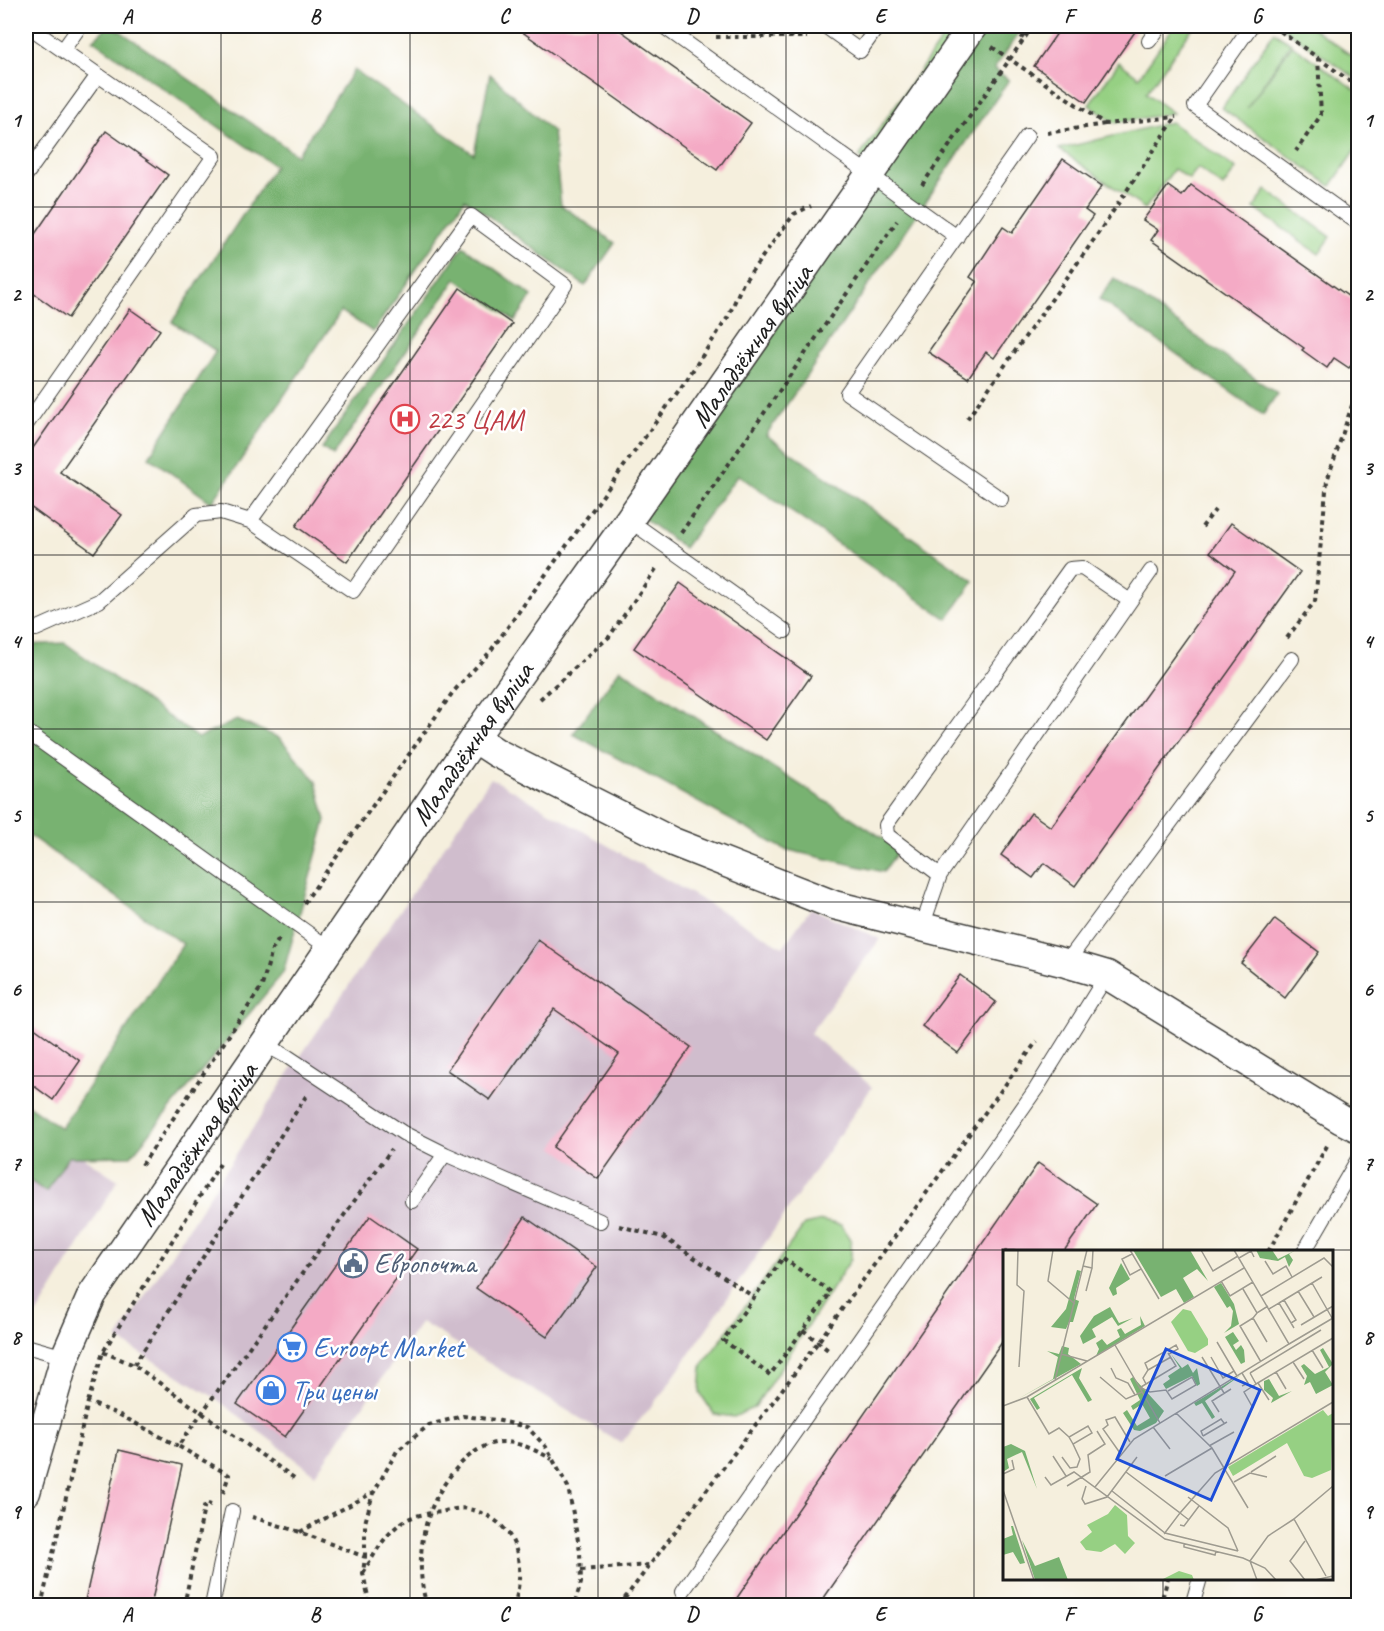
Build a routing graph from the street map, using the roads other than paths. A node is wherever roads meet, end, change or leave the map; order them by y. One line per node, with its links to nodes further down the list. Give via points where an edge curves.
1 (28, 26): 10 (lane)
2 (80, 26): 10 (lane)
3 (663, 26): 13 (lane)
4 (825, 26): 5 (lane, via 860,51)
5 (878, 26)
6 (973, 26): 13 (street, Маладзёжная вуліца)
7 (1160, 26): 9 (lane)
8 (1251, 26): 15 (lane, via 1195,106)
9 (1149, 41)
10 (63, 50): 11 (lane)
11 (98, 75): 14 (lane); 17 (lane, via 214,156)
12 (1027, 136): 16 (lane)
13 (870, 173): 16 (lane); 19 (street, Маладзёжная вуліца)
14 (26, 175)
15 (1359, 223)
16 (957, 237): 18 (lane, via 847,393)
17 (26, 424)
18 (1001, 499)
19 (629, 520): 24 (lane); 27 (street, Маладзёжная вуліца)
20 (249, 521): 20 (lane, via 353,591 565,285 471,216); 23 (lane, via 221,512 196,515 99,601 36,629)
21 (1151, 571): 22 (lane)
22 (1130, 601): 28 (lane); 28 (lane, via 1082,568 1070,569 886,825 887,835)
23 (26, 629)
24 (786, 631)
25 (1292, 659): 31 (lane)
26 (26, 731): 30 (lane)
27 (474, 738): 29 (street, via 673,842 834,905); 30 (street, Маладзёжная вуліца)
28 (940, 875): 29 (lane)
29 (922, 927): 31 (street)
30 (330, 949): 33 (street, Маладзёжная вуліца)
31 (1066, 963): 32 (street)
32 (1107, 975): 34 (street); 45 (lane, via 1036,1089)
33 (266, 1045): 35 (lane, via 403,1134); 41 (street, Маладзёжная вуліца, via 92,1295)
34 (1350, 1124)
35 (446, 1154): 37 (lane); 38 (lane)
36 (1359, 1159): 39 (lane)
37 (412, 1201)
38 (600, 1221)
39 (1305, 1250)
40 (26, 1346): 41 (lane)
41 (65, 1357): 42 (street, Маладзёжная вуліца)
42 (26, 1492)
43 (226, 1509): 46 (lane)
44 (1199, 1580): 47 (lane)
45 (683, 1591)
46 (212, 1605)
47 (1192, 1605)

